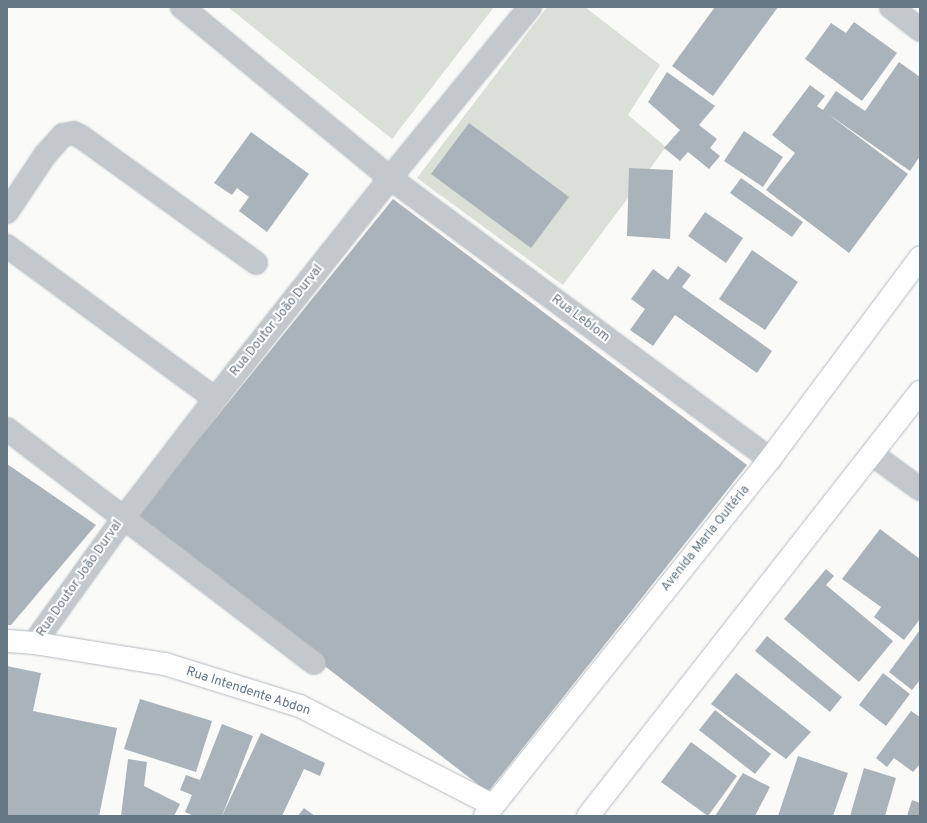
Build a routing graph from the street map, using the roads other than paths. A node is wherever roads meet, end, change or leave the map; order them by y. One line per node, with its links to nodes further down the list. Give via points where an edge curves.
1 (182, 7): 5 (street, Rua Leblom)
2 (530, 7): 5 (street, Rua Doutor João Durval)
3 (891, 7): 4 (street)
4 (920, 30)
5 (390, 178): 11 (street, Rua Doutor João Durval); 14 (street, Rua Leblom)
6 (7, 212): 9 (street, via 45,155 63,135 74,134)
7 (7, 246): 11 (street)
8 (920, 258): 14 (main road, Avenida Maria Quitéria)
9 (256, 263)
10 (920, 392): 13 (main road)
11 (215, 399): 16 (street, Rua Doutor João Durval)
12 (7, 429): 16 (street)
13 (872, 454): 15 (street); 21 (main road)
14 (770, 459): 20 (main road, Avenida Maria Quitéria)
15 (920, 489)
16 (123, 519): 18 (street, Rua Doutor João Durval); 19 (street)
17 (7, 641): 18 (main road, Rua Intendente Abdon)
18 (34, 643): 20 (main road, Rua Intendente Abdon, via 165,664 300,706)
19 (314, 663)
20 (489, 811)
21 (588, 816)

